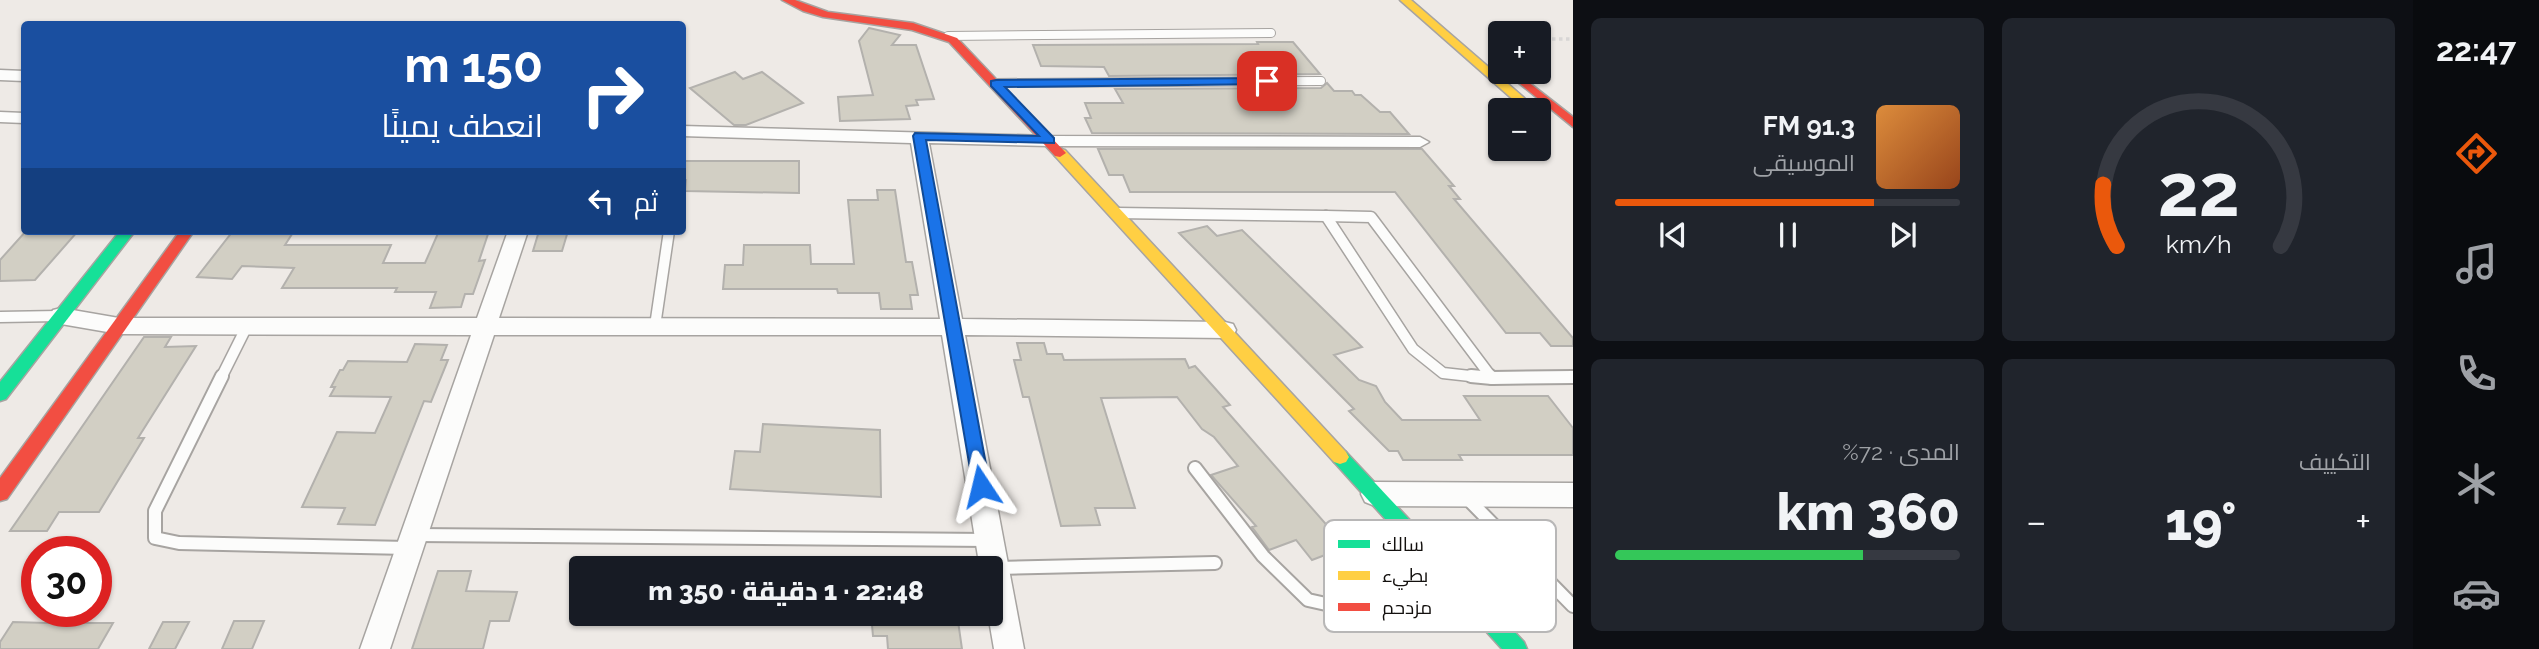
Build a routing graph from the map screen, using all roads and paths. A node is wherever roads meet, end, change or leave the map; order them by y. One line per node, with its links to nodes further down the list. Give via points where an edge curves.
1 (787, 0): 5 (main road, via 813,10 908,24)
2 (1405, 0): 14 (main road)
3 (1426, 0): 8 (main road)
4 (1271, 33): 5 (lane)
5 (945, 36): 12 (main road)
6 (1573, 38): 7 (path)
7 (1551, 39)
8 (1488, 52)
9 (0, 75): 10 (street)
10 (21, 76)
11 (1321, 81): 12 (lane)
12 (996, 83): 20 (main road)
13 (1526, 84): 17 (main road)
14 (1518, 98)
15 (0, 117): 16 (street)
16 (21, 118)
17 (1573, 123)
18 (686, 131): 19 (street)
19 (919, 136): 20 (street); 34 (street)
20 (1049, 141): 21 (street); 22 (main road)
21 (1420, 142)
22 (1117, 213): 23 (lane); 35 (main road)
23 (1326, 216): 37 (lane, via 1413,349 1443,373); 37 (lane, via 1371,217)
24 (125, 235): 28 (main road)
25 (184, 235): 30 (main road)
26 (517, 235): 32 (street)
27 (668, 235): 33 (lane)
28 (61, 316): 29 (lane); 30 (street); 38 (main road)
29 (0, 317)
30 (119, 326): 31 (street); 40 (main road)
31 (247, 326): 32 (street); 47 (lane, via 155,511 155,537 179,543)
32 (487, 326): 33 (street); 47 (street)
33 (655, 326): 34 (street)
34 (953, 327): 35 (street); 46 (street)
35 (1225, 330): 42 (main road)
36 (1573, 377): 37 (lane)
37 (1492, 379)
38 (0, 394)
39 (1195, 468): 52 (lane, via 1263,556 1308,600)
40 (0, 493)
41 (1463, 493): 42 (street); 43 (street); 45 (lane)
42 (1375, 494): 44 (main road)
43 (1573, 495)
44 (1399, 520)
45 (1489, 520)
46 (990, 540): 47 (lane); 48 (street)
47 (413, 542): 56 (street)
48 (993, 556)
49 (1215, 563): 50 (lane)
50 (1003, 568)
51 (1556, 589): 53 (lane)
52 (1324, 604)
53 (1573, 606)
54 (1003, 614): 57 (street)
55 (1502, 632): 58 (main road)
56 (375, 649)
57 (1009, 649)
58 (1517, 649)

